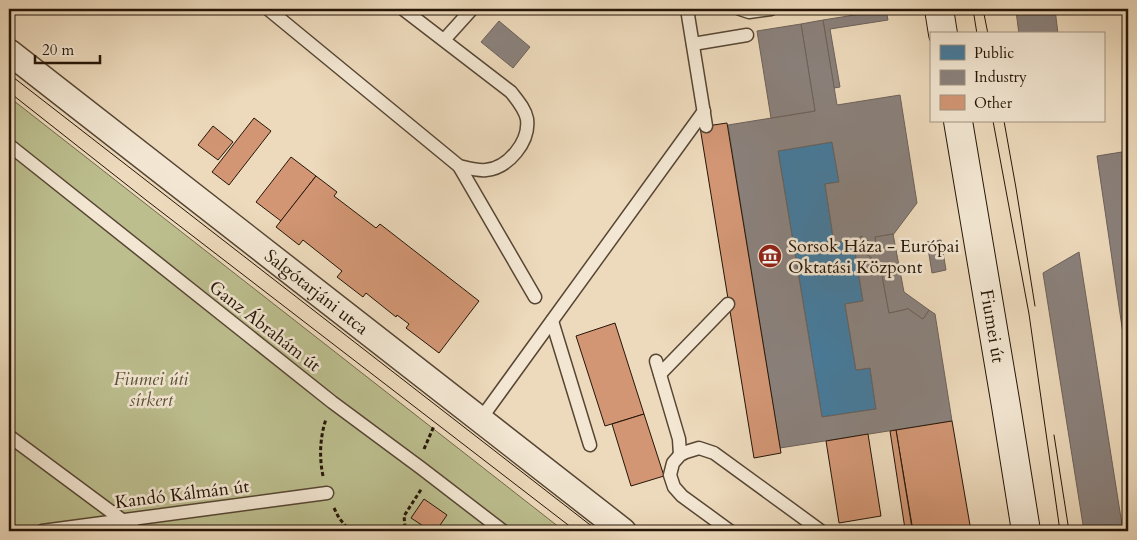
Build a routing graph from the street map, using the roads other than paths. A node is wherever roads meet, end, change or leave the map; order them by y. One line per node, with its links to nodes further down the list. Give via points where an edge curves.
1 (268, 9): 17 (lane)
2 (403, 9): 10 (lane)
3 (472, 9): 10 (lane)
4 (687, 9): 11 (lane)
5 (740, 9): 6 (lane, via 749,12)
6 (771, 9)
7 (939, 9): 8 (main road)
8 (943, 32)
9 (747, 35): 11 (lane)
10 (444, 40): 17 (lane, via 511,92 522,105 527,120 525,137 504,164 487,170)
11 (693, 44): 13 (lane)
12 (9, 52): 23 (street, Salgótarjáni utca)
13 (704, 111): 15 (lane); 20 (lane)
14 (958, 122): 35 (main road, Fiumei út)
15 (706, 126)
16 (9, 145): 31 (lane, Ganz Ábrahám út, via 332,402)
17 (459, 166): 18 (lane)
18 (535, 297)
19 (728, 304): 22 (lane)
20 (552, 321): 23 (lane); 25 (lane)
21 (656, 361): 22 (lane)
22 (660, 374): 26 (lane, via 679,439)
23 (480, 420): 32 (street, Salgótarjáni utca)
24 (9, 436): 28 (lane)
25 (590, 444)
26 (680, 455): 33 (lane, via 673,463 670,475 674,487); 34 (lane, via 699,448 714,453)
27 (326, 493): 28 (lane, Kandó Kálmán út)
28 (122, 520): 29 (lane, Kandó Kálmán út); 30 (lane)
29 (42, 531)
30 (137, 531)
31 (503, 531)
32 (623, 531)
33 (730, 531)
34 (821, 531)
35 (1026, 531)

